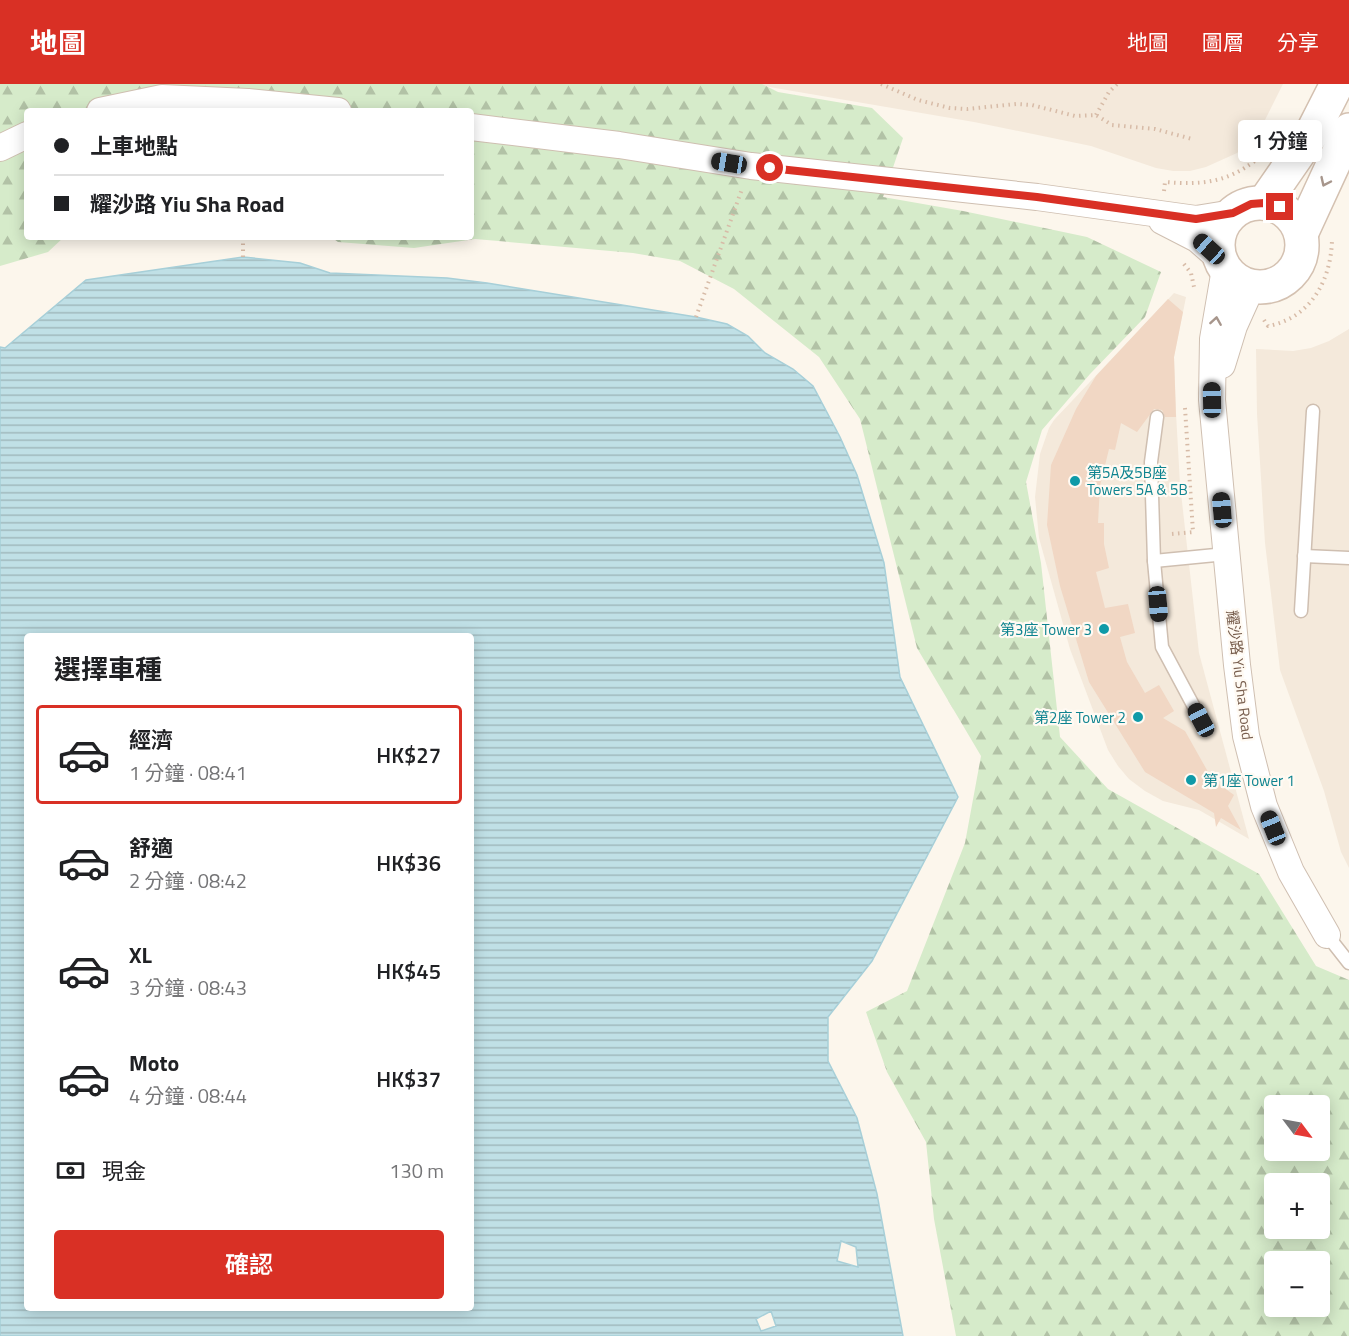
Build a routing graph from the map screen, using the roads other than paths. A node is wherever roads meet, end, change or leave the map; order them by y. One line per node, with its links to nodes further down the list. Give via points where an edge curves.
1 (1337, 84): 8 (street, via 1311,135)
2 (114, 108): 3 (street, via 162,98)
3 (308, 108)
4 (474, 127): 9 (street, via 751,166)
5 (1349, 130): 11 (street, one-way to 11)
6 (24, 136): 7 (street)
7 (0, 148)
8 (1264, 203): 10 (street, via 1251,204); 11 (street, via 1280,207)
9 (1143, 211): 10 (street, via 1196,219); 12 (street, via 1197,239)
10 (1233, 213): 12 (street, 耀沙路 Yiu Sha Road, via 1218,236)
11 (1317, 234): 12 (street, via 1302,247 1294,270 1279,283 1269,286)
12 (1232, 272): 15 (street, 耀沙路 Yiu Sha Road, via 1234,326 1212,400)
13 (1312, 411): 16 (lane)
14 (1157, 417): 18 (lane, via 1151,462)
15 (1226, 554): 18 (lane); 21 (street, 耀沙路 Yiu Sha Road, via 1246,736 1264,806 1291,872)
16 (1304, 556): 17 (lane); 19 (lane)
17 (1349, 558)
18 (1154, 561): 20 (lane, via 1162,647)
19 (1301, 611)
20 (1201, 720)
21 (1327, 935): 22 (lane)
22 (1349, 963)

